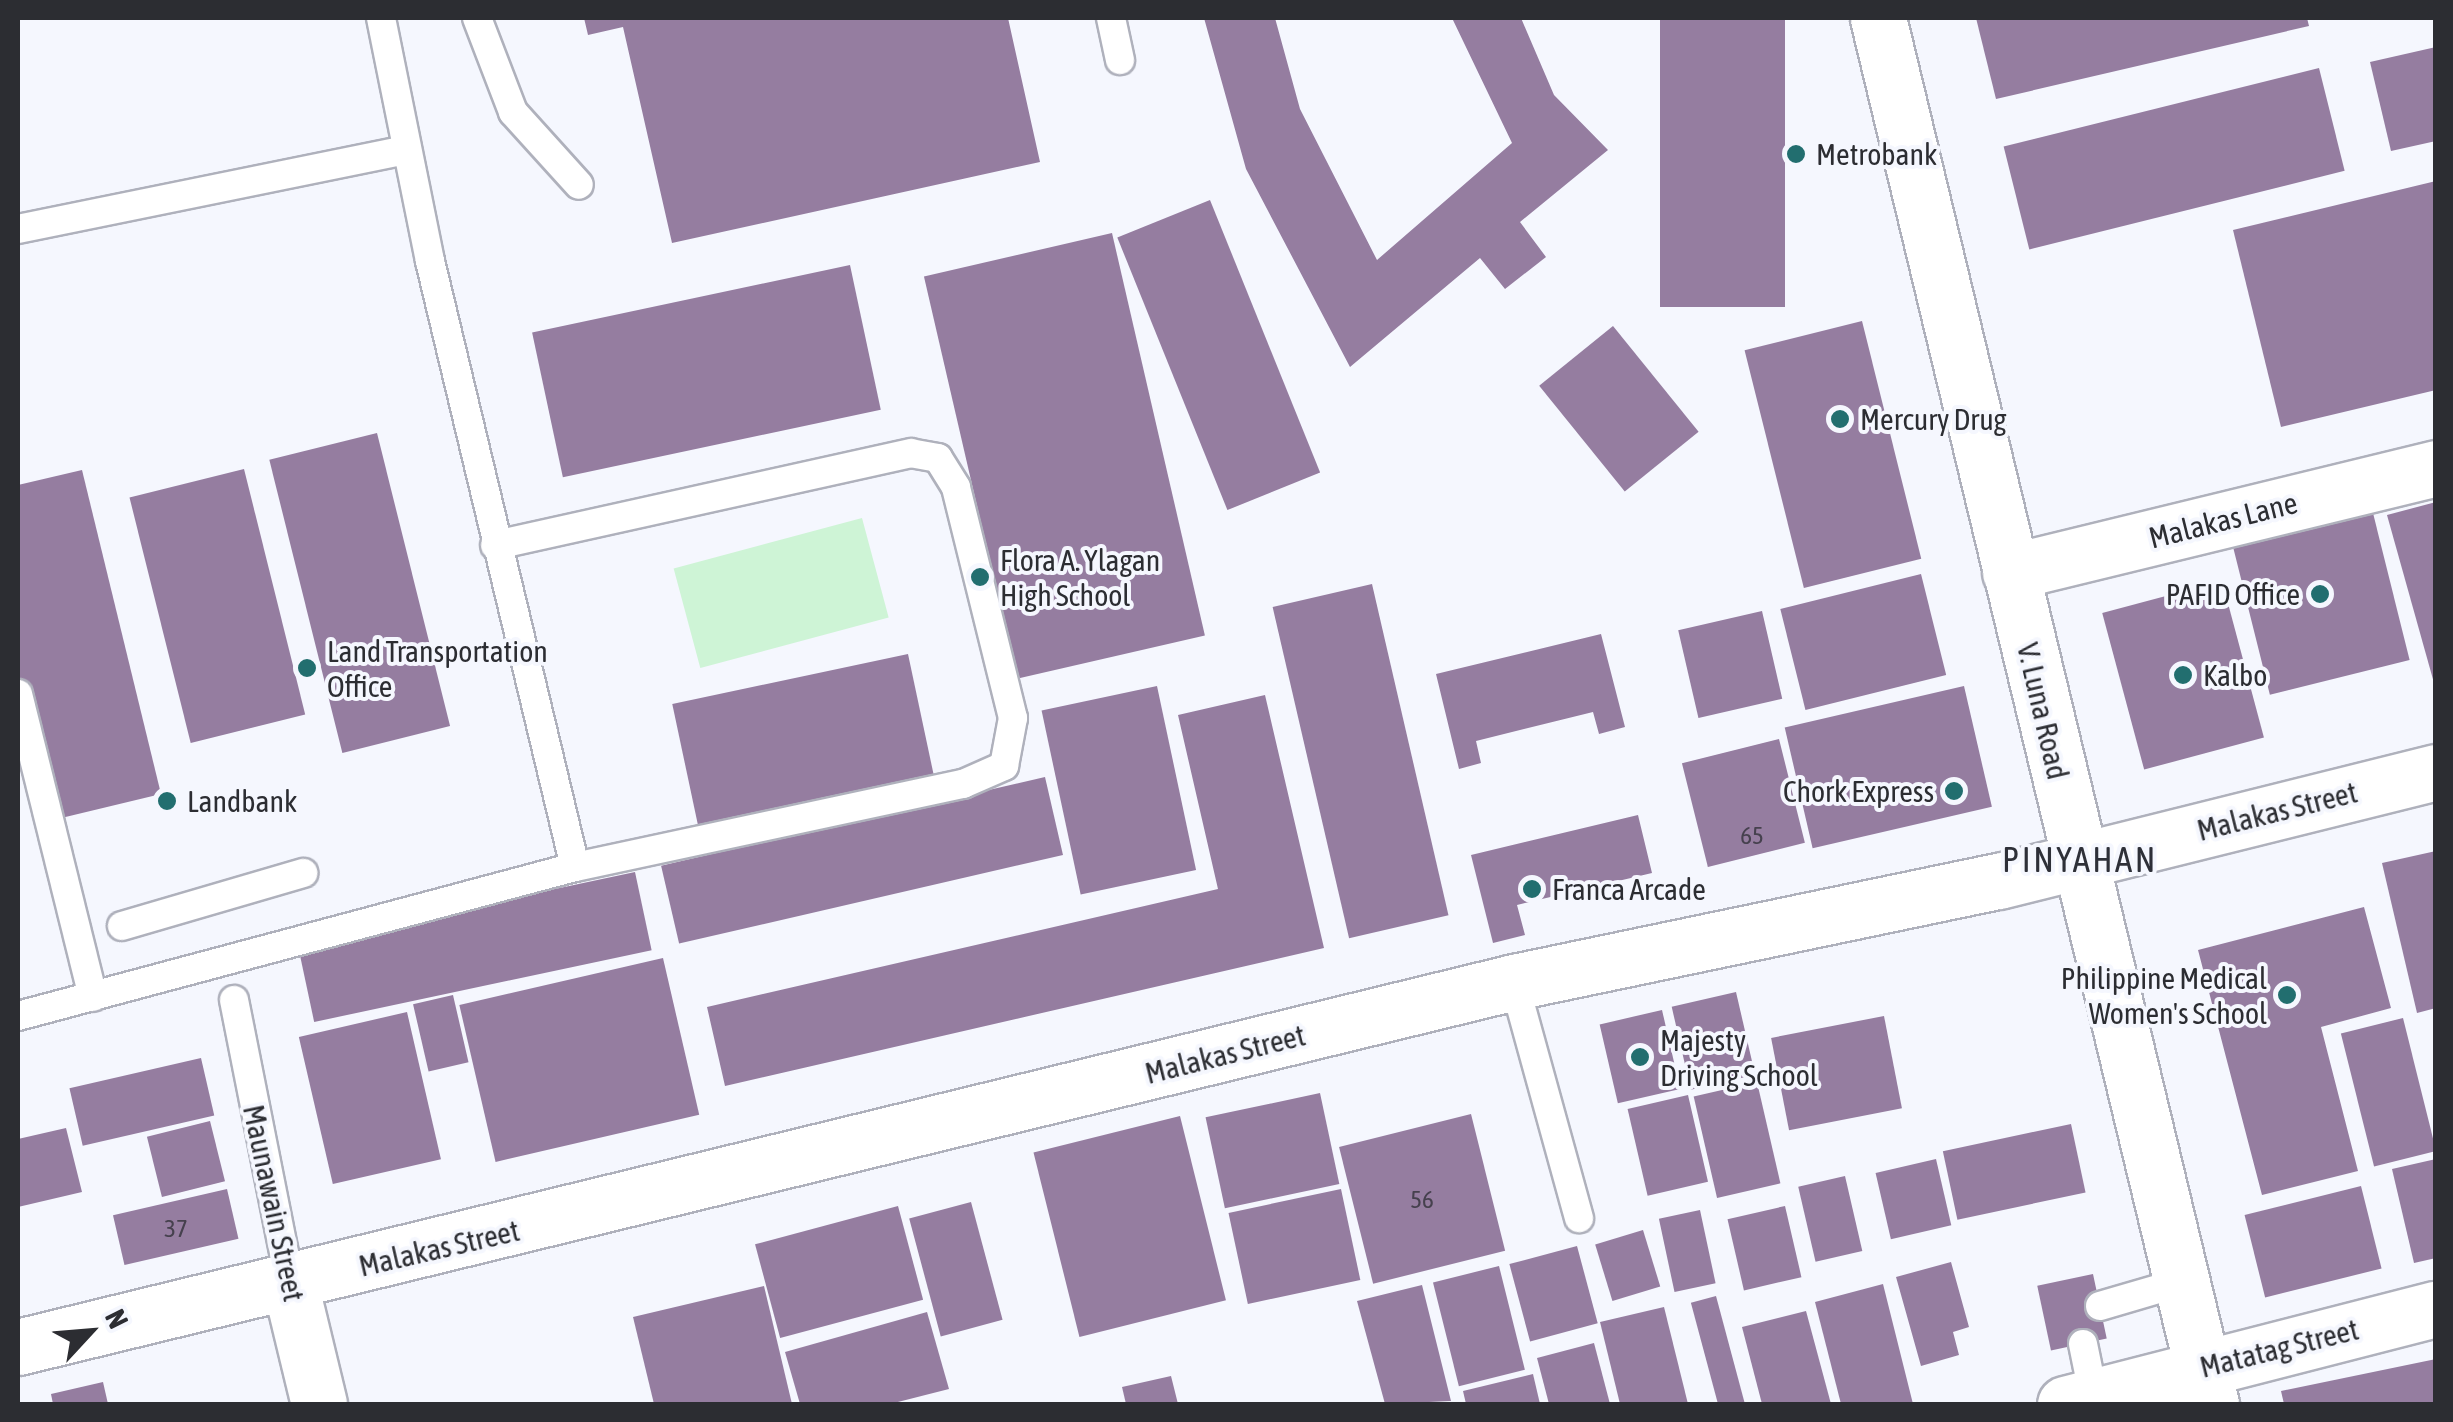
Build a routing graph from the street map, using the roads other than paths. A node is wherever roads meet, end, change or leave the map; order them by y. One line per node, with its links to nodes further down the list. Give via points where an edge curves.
1 (381, 18): 6 (lane)
2 (477, 18): 7 (lane, via 513,112)
3 (1111, 18): 5 (lane)
4 (1878, 18): 11 (street, V. Luna Road)
5 (1120, 60)
6 (407, 150): 8 (lane); 10 (lane)
7 (580, 185)
8 (18, 229)
9 (2436, 468): 11 (street, Malakas Lane)
10 (495, 545): 15 (lane); 15 (lane, via 911,452 938,458 956,486 1013,718 1004,766 963,784)
11 (2010, 572): 14 (street, V. Luna Road)
12 (18, 694): 19 (lane)
13 (2436, 772): 14 (street, Malakas Street)
14 (2079, 860): 18 (street, Malakas Street); 23 (street, V. Luna Road)
15 (575, 867): 19 (lane)
16 (303, 873): 17 (lane)
17 (122, 926)
18 (1514, 982): 22 (lane); 24 (street, Malakas Street)
19 (93, 997): 21 (lane)
20 (234, 1000): 24 (lane, Maunawain Street)
21 (18, 1016)
22 (1579, 1218)
23 (2182, 1282): 25 (lane); 29 (street, V. Luna Road)
24 (290, 1284): 28 (street, Malakas Street); 31 (street, Maunawain Street)
25 (2100, 1306)
26 (2436, 1309): 29 (street, Matatag Street)
27 (2082, 1344): 30 (lane)
28 (18, 1347)
29 (2207, 1386): 30 (street, Matatag Street)
30 (2080, 1401)
31 (319, 1404)

